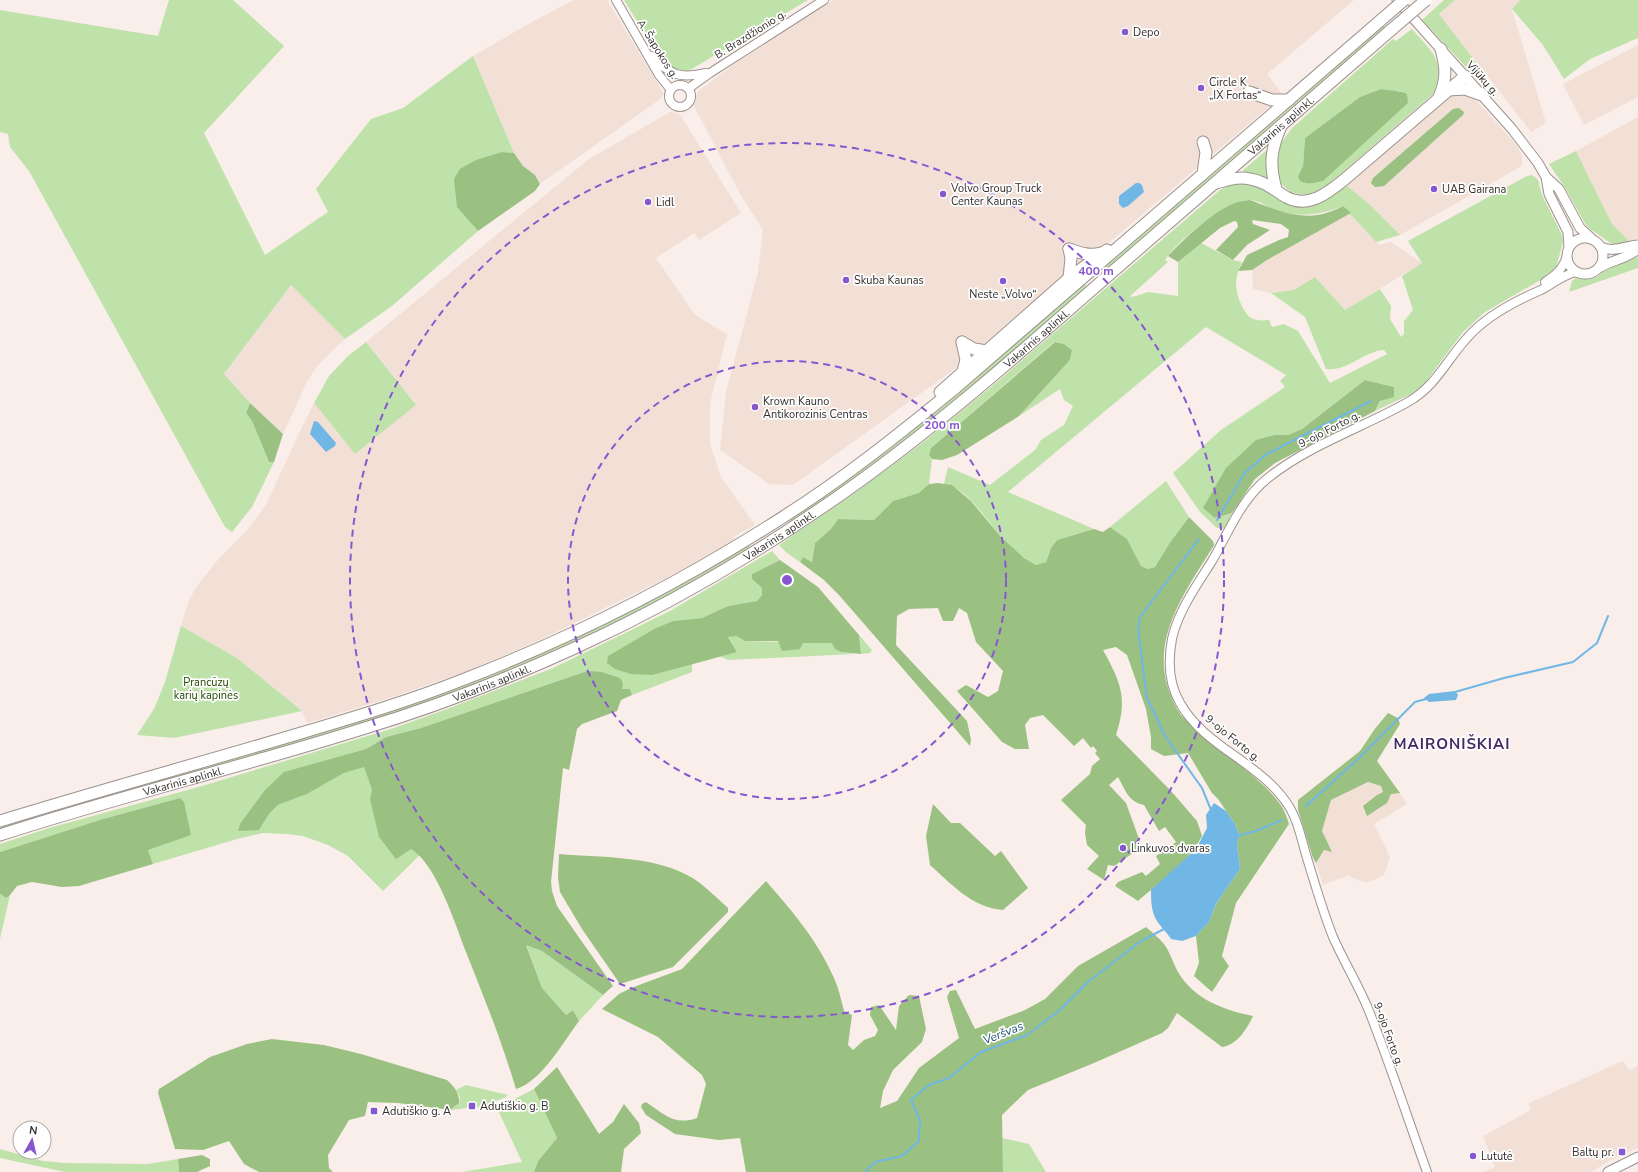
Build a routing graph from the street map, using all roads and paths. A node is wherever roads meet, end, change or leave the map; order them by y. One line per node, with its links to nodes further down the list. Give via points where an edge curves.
1 (616, 0): 7 (street, A. Šapokos g.)
2 (824, 0): 8 (street, B. Brazdžionio g.)
3 (1397, 0): 6 (main road, Vijūkų g.)
4 (1404, 0): 15 (highway, Vakarinis aplinkl., bridge)
5 (1426, 0): 16 (highway, Vakarinis aplinkl., bridge)
6 (1441, 49): 9 (main road, Vijūkų g.); 13 (highway, via 1446,73)
7 (648, 54): 8 (street, via 674,74 691,76); 11 (street, A. Šapokos g., via 659,75)
8 (710, 73): 10 (street, B. Brazdžionio g.)
9 (1466, 76): 13 (highway); 14 (main road, Vijūkų g.)
10 (689, 88): 11 (street, via 678,85); 11 (street, via 691,100 688,105 682,107 671,102)
11 (671, 90)
12 (1249, 92): 15 (highway, via 1272,100)
13 (1443, 94): 14 (highway, via 1465,89); 21 (highway, via 1324,195 1299,201)
14 (1482, 95): 19 (main road, Vijūkų g., via 1526,147)
15 (1289, 100): 18 (highway, Vakarinis aplinkl.)
16 (1282, 124): 20 (highway, Vakarinis aplinkl.); 21 (highway, via 1271,160)
17 (1203, 142): 18 (highway, via 1206,156)
18 (1203, 174): 22 (highway, Vakarinis aplinkl.)
19 (1546, 176): 23 (main road, Vijūkų g., via 1559,189 1580,228); 27 (main road, Vijūkų g., via 1549,194 1568,232)
20 (1214, 183): 21 (highway, via 1243,178 1259,181); 37 (highway, Vakarinis aplinkl., via 923,432 792,527 690,590 580,646 466,693 364,729)
21 (1276, 189)
22 (1132, 236): 28 (highway); 35 (highway, Vakarinis aplinkl.)
23 (1591, 238): 25 (main road); 27 (main road, via 1576,240)
24 (1638, 245): 25 (main road, via 1614,250)
25 (1601, 246): 29 (main road, via 1603,258)
26 (1638, 249): 29 (main road, via 1632,255)
27 (1568, 252): 30 (main road, via 1570,266); 32 (street, 9-ojo Forto g., via 1559,272 1539,285)
28 (1102, 253): 31 (highway); 31 (highway, via 1094,255 1069,249)
29 (1599, 268): 30 (main road, via 1589,274)
30 (1578, 272): 32 (street, 9-ojo Forto g.)
31 (1069, 278): 33 (highway)
32 (1532, 293): 39 (street, 9-ojo Forto g., via 1477,328 1419,396 1308,453 1264,481 1244,506 1185,606 1175,628 1170,654 1171,678 1182,708 1213,739 1265,779 1290,808 1333,936 1368,1009)
33 (987, 350): 34 (highway); 34 (highway, via 974,349 962,342 966,360)
34 (963, 371): 35 (highway)
35 (883, 447): 36 (highway, Vakarinis aplinkl., via 786,516 681,578 572,634 459,682 348,719)
36 (0, 821)
37 (0, 835)
38 (1638, 1157): 40 (main road)
39 (1427, 1172)
40 (1608, 1172)

